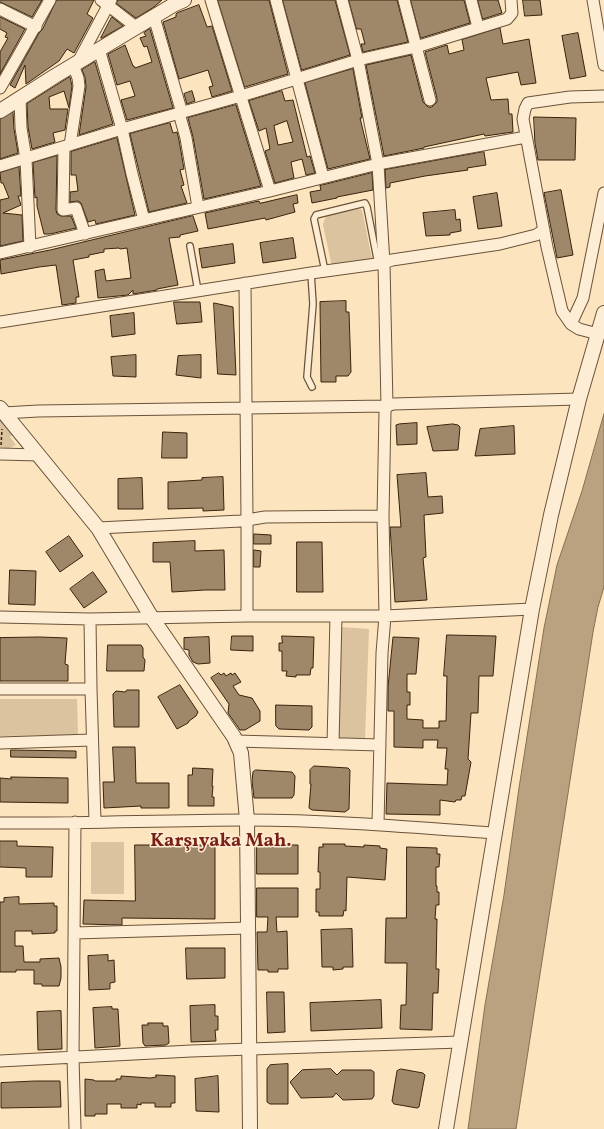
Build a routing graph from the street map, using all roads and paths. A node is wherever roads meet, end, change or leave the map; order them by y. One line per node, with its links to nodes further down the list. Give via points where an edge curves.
1 (50, 0): 13 (street)
2 (211, 0): 23 (street)
3 (276, 0): 21 (street)
4 (342, 0): 18 (street)
5 (404, 0): 16 (street)
6 (471, 0): 15 (street)
7 (511, 0): 15 (street, via 512,12 507,19)
8 (176, 1): 12 (street)
9 (107, 2): 14 (street); 19 (street)
10 (597, 2): 20 (street)
11 (0, 9): 13 (street)
12 (154, 17): 14 (street); 28 (street)
13 (36, 27): 22 (street)
14 (136, 27): 17 (street)
15 (478, 27): 16 (street)
16 (416, 47): 18 (street); 26 (street)
17 (99, 49): 19 (street); 29 (street)
18 (358, 60): 21 (street); 33 (street)
19 (76, 64): 25 (street); 31 (street, via 79,86)
20 (604, 65)
21 (298, 79): 23 (street); 35 (street)
22 (0, 88)
23 (241, 96): 28 (street); 36 (street)
24 (604, 96): 30 (street, via 570,97 528,103 523,119)
25 (20, 98): 27 (street); 32 (street)
26 (430, 100)
27 (0, 111)
28 (181, 113): 29 (street); 38 (street)
29 (122, 129): 31 (street); 39 (street)
30 (526, 137): 33 (street); 40 (street)
31 (67, 146): 32 (street); 41 (street, via 64,210 76,208)
32 (26, 159): 34 (street); 43 (street)
33 (378, 164): 35 (street); 45 (street)
34 (0, 166)
35 (323, 177): 36 (street)
36 (270, 191): 38 (street)
37 (604, 193): 52 (street, via 583,298)
38 (198, 207): 39 (street)
39 (144, 220): 41 (street)
40 (544, 230): 45 (street, via 536,235 500,244 392,260); 52 (street, via 562,311)
41 (85, 234): 43 (street)
42 (190, 246): 49 (lane)
43 (30, 247): 44 (street)
44 (0, 253)
45 (381, 264): 46 (street); 46 (lane, via 365,203 316,215 314,219); 56 (street)
46 (325, 271): 47 (street)
47 (311, 273): 48 (street); 54 (lane, via 313,304 307,377)
48 (245, 283): 49 (street); 57 (street)
49 (198, 291): 51 (street)
50 (604, 313): 53 (street)
51 (0, 322)
52 (570, 324): 53 (street)
53 (598, 334): 55 (street)
54 (312, 387)
55 (579, 399): 56 (street); 65 (street)
56 (387, 406): 57 (street); 62 (street)
57 (246, 408): 58 (street); 63 (street)
58 (2, 411): 59 (path); 61 (street)
59 (1, 432): 60 (path)
60 (0, 452): 61 (street)
61 (39, 455): 64 (street)
62 (383, 516): 63 (street, via 265,517); 68 (street)
63 (247, 520): 64 (street); 66 (street)
64 (98, 528): 70 (street)
65 (532, 609): 68 (street); 84 (street)
66 (247, 616): 67 (street); 70 (street)
67 (336, 616): 68 (street); 77 (street)
68 (385, 616): 78 (street)
69 (0, 617): 71 (street)
70 (152, 618): 71 (street); 75 (street)
71 (90, 619): 73 (street)
72 (0, 689): 73 (street)
73 (91, 689): 74 (street)
74 (92, 740): 76 (street); 82 (street)
75 (236, 741): 77 (street); 79 (street, via 242,753)
76 (0, 743)
77 (333, 744): 78 (street)
78 (380, 745): 83 (street)
79 (247, 820): 82 (street); 83 (street); 85 (street)
80 (0, 822): 81 (street)
81 (75, 822): 82 (street); 86 (street)
82 (95, 822)
83 (378, 824): 84 (street)
84 (494, 833): 87 (street)
85 (248, 928): 86 (street); 88 (street)
86 (74, 933): 89 (street)
87 (460, 1042): 88 (street); 93 (street)
88 (250, 1049): 89 (street); 92 (street)
89 (73, 1057): 90 (street); 91 (street)
90 (0, 1060)
91 (75, 1129)
92 (250, 1129)
93 (446, 1129)

